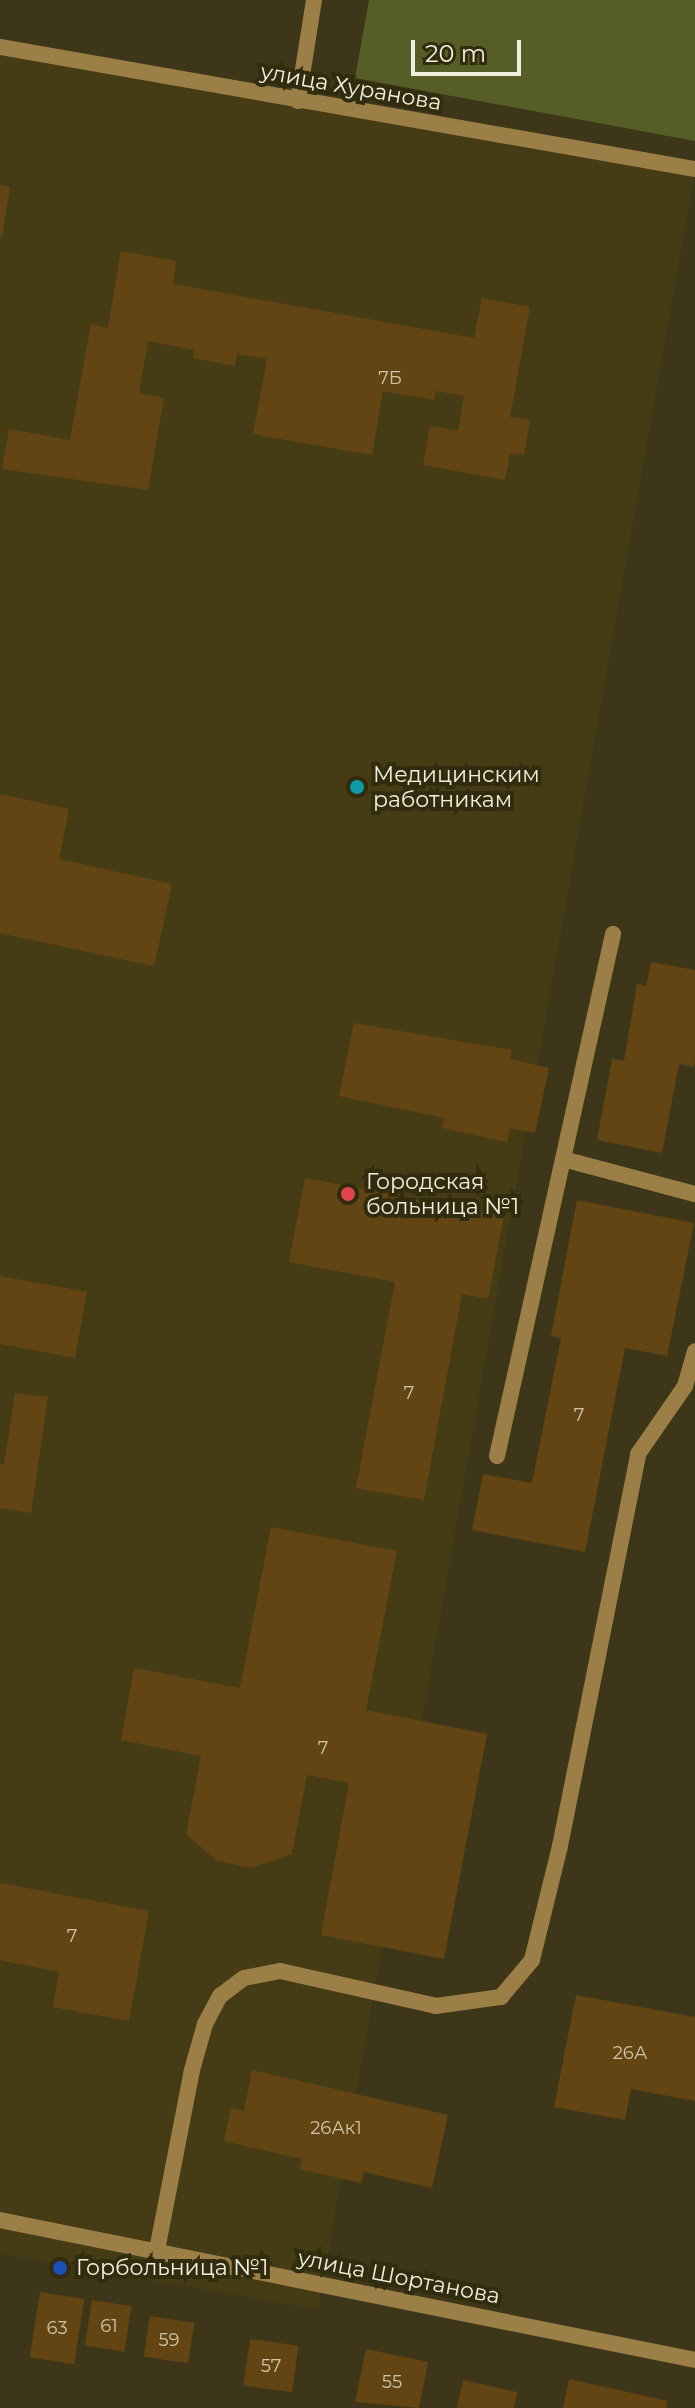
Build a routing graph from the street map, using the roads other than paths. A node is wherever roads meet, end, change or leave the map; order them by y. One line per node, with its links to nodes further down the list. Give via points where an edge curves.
1 (314, 0): 3 (street)
2 (0, 47): 3 (street, улица Хуранова)
3 (298, 101): 4 (street, улица Хуранова)
4 (695, 169)
5 (613, 934): 6 (street)
6 (563, 1159): 7 (street); 9 (street)
7 (695, 1194)
8 (695, 1351): 11 (street, via 685,1386 638,1454 560,1846 532,1960 501,1997 436,2006 280,1971 244,1978 220,1996 205,2024 192,2070)
9 (497, 1456)
10 (0, 2220): 11 (street, улица Шортанова)
11 (157, 2250): 12 (street, улица Шортанова)
12 (695, 2360)

